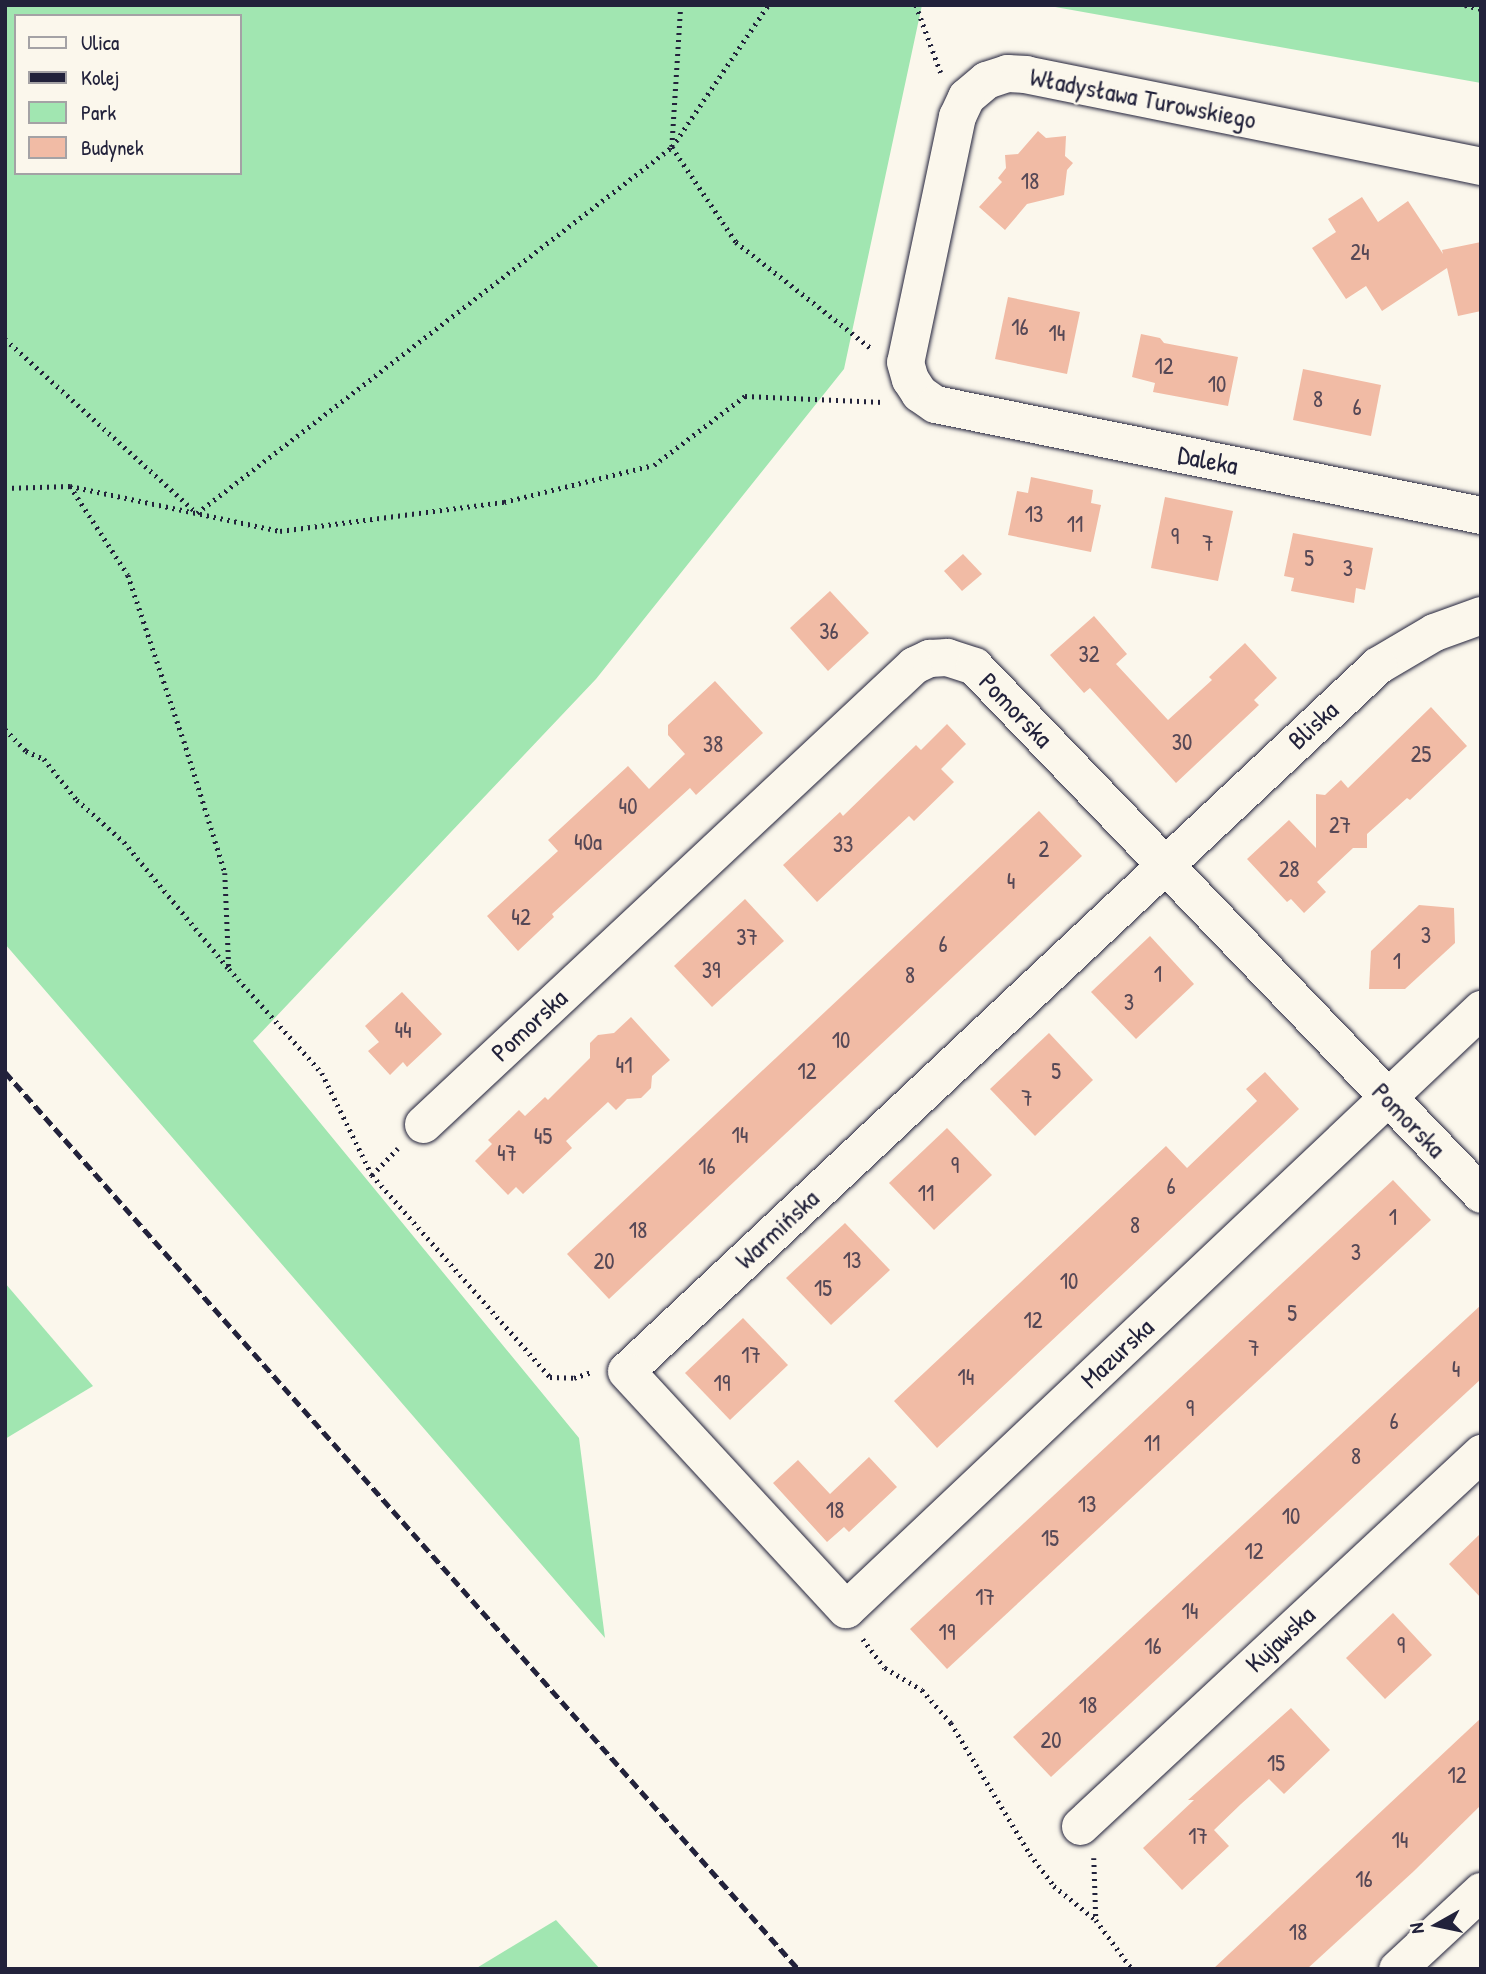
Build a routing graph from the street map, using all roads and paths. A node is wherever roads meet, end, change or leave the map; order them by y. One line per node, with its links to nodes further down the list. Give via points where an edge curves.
1 (681, 5): 7 (path)
2 (768, 5): 7 (path)
3 (916, 5): 6 (path)
4 (1465, 5): 5 (path)
5 (1481, 9)
6 (957, 116): 8 (street, Władysława Turowskiego, via 967,97 986,80 1007,73 1026,74); 10 (street, Władysława Turowskiego, via 907,343 905,362)
7 (671, 147): 10 (path, via 736,242); 13 (path)
8 (1481, 166)
9 (5, 339): 13 (path)
10 (922, 392): 13 (path, via 745,396 654,465 504,502 280,531); 14 (street, Daleka)
11 (70, 486): 12 (path); 13 (path); 18 (path, via 128,575 184,741 225,873)
12 (5, 488)
13 (197, 513)
14 (1481, 515)
15 (1481, 615): 17 (street, Bliska, via 1434,632 1378,665)
16 (5, 729): 18 (path, via 26,751 44,759 77,800 124,842)
17 (1163, 864): 20 (street, Pomorska); 21 (street, Pomorska, via 974,666 947,657 929,658 914,665); 23 (street, Warmińska)
18 (229, 968): 23 (path, via 322,1073 372,1175 550,1377 573,1378 601,1369)
19 (1481, 1009): 20 (street, Mazurska)
20 (1388, 1098): 22 (street, Pomorska); 25 (street, Mazurska)
21 (423, 1124)
22 (1481, 1194)
23 (626, 1371): 25 (street)
24 (1481, 1453): 26 (street, Kujawska)
25 (846, 1609): 28 (path, via 866,1646 886,1668 922,1690 951,1723 1054,1886)
26 (1087, 1839): 28 (path)
27 (1481, 1891): 30 (street)
28 (1096, 1920): 29 (path)
29 (1132, 1969)
30 (1397, 1969)

